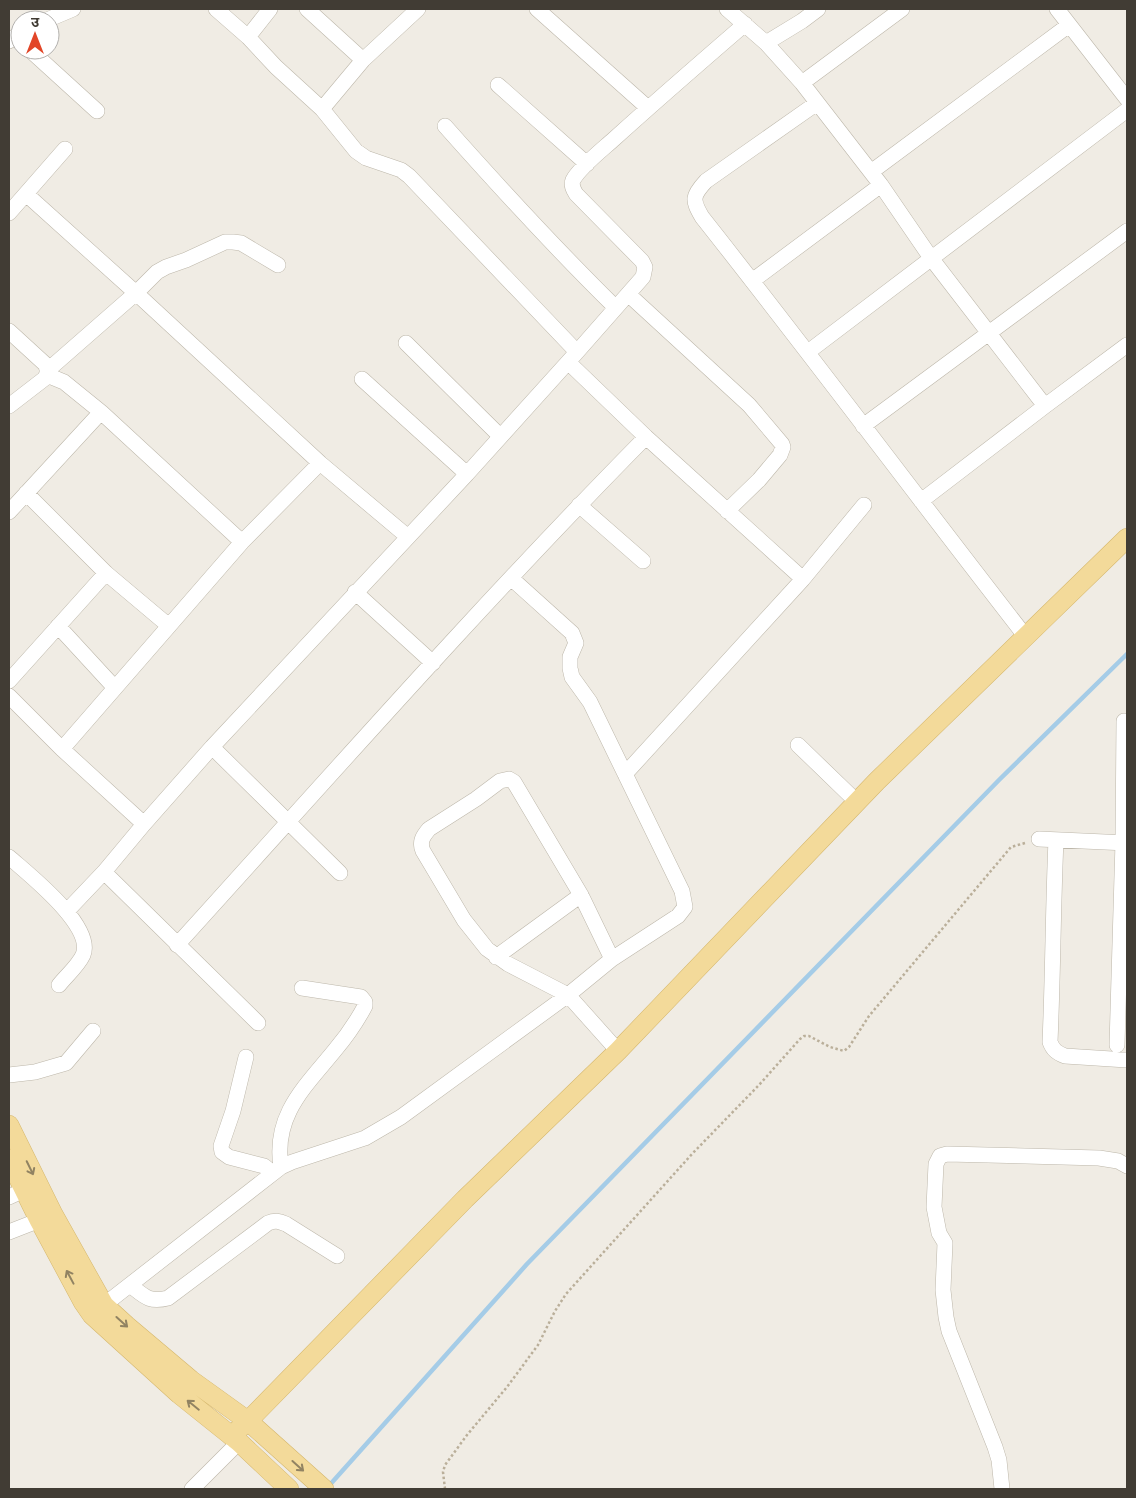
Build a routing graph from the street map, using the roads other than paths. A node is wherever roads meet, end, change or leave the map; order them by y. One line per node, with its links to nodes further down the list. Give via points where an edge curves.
1 (73, 9): 11 (street)
2 (216, 9): 14 (street)
3 (270, 9): 14 (street)
4 (307, 9): 17 (street)
5 (418, 9): 17 (street)
6 (537, 9): 22 (street)
7 (727, 9): 12 (street)
8 (818, 9): 15 (street)
9 (902, 9): 18 (street)
10 (1057, 9): 13 (street)
11 (60, 14)
12 (745, 24): 15 (street); 22 (street)
13 (1069, 25): 20 (street); 29 (street)
14 (248, 37): 23 (street, via 276,68)
15 (766, 44): 18 (street)
16 (41, 60): 25 (street)
17 (363, 60): 23 (street)
18 (802, 83): 21 (street)
19 (498, 86): 28 (street)
20 (1127, 99)
21 (817, 103): 29 (street); 36 (street, via 706,181 694,199 702,217)
22 (648, 108): 28 (street)
23 (322, 109): 45 (street, via 356,152 410,176)
24 (1127, 110): 34 (street)
25 (97, 111)
26 (445, 126): 39 (street, via 512,201)
27 (65, 149): 31 (street)
28 (587, 164): 38 (street, via 572,184 576,194 642,261 645,268 643,277)
29 (871, 172): 30 (street)
30 (881, 185): 34 (street); 36 (street)
31 (26, 194): 32 (street); 37 (street)
32 (9, 213)
33 (1127, 231): 41 (street)
34 (932, 258): 41 (street); 44 (street)
35 (278, 265): 37 (street, via 241,243 225,242 166,266)
36 (752, 280): 44 (street)
37 (136, 293): 46 (street); 54 (street)
38 (628, 294): 39 (street); 60 (street, via 749,405 782,444 780,455)
39 (615, 307): 45 (street)
40 (9, 331): 46 (street, via 45,364)
41 (988, 333): 49 (street); 51 (street)
42 (406, 343): 52 (street)
43 (1127, 346): 49 (street)
44 (808, 352): 51 (street)
45 (572, 357): 52 (street); 53 (street)
46 (47, 372): 48 (street, via 44,380); 50 (street)
47 (362, 380): 55 (street)
48 (9, 406)
49 (1045, 406): 57 (street)
50 (101, 412): 56 (street); 64 (street)
51 (863, 426): 57 (street)
52 (500, 436): 55 (street)
53 (646, 437): 58 (street); 60 (street)
54 (320, 464): 62 (street); 64 (street)
55 (467, 474): 62 (street)
56 (26, 493): 61 (street); 66 (street)
57 (921, 502): 72 (street)
58 (579, 506): 65 (street); 67 (street)
59 (864, 506): 68 (street)
60 (727, 511): 68 (street)
61 (9, 512)
62 (408, 537): 69 (street)
63 (1127, 538): 72 (main road)
64 (242, 542): 71 (street)
65 (643, 561)
66 (106, 573): 70 (street); 71 (street)
67 (511, 578): 73 (street); 81 (street, via 572,633 576,643 570,657 572,677 590,702)
68 (803, 579): 81 (street)
69 (355, 592): 73 (street); 79 (street)
70 (58, 626): 74 (street); 75 (street)
71 (169, 626): 75 (street)
72 (1026, 637): 82 (main road)
73 (433, 662): 83 (street)
74 (9, 682)
75 (115, 688): 80 (street)
76 (9, 696): 80 (street)
77 (1124, 721): 87 (street)
78 (798, 745): 82 (street)
79 (212, 748): 83 (street); 84 (street)
80 (62, 749): 84 (street)
81 (625, 774): 95 (street, via 682,891 685,907 678,916)
82 (857, 802): 102 (main road)
83 (288, 822): 90 (street); 93 (street)
84 (144, 824): 89 (street)
85 (1038, 839): 86 (street)
86 (1056, 840): 87 (street); 104 (street, via 1050,1042 1058,1054)
87 (1125, 842): 101 (street)
88 (9, 857): 92 (street)
89 (104, 872): 92 (street); 93 (street)
90 (340, 873)
91 (581, 895): 94 (street); 94 (street, via 517,785 509,779 500,781 429,829 421,840 423,851 464,920); 95 (street)
92 (67, 912): 96 (street, via 85,941 85,947 83,955)
93 (178, 945): 99 (street)
94 (496, 956): 98 (street)
95 (612, 959): 98 (street)
96 (59, 985)
97 (302, 988): 109 (street, via 361,997 365,1006 290,1109 284,1123)
98 (568, 995): 102 (street); 109 (street, via 401,1117 365,1138)
99 (258, 1023)
100 (93, 1031): 105 (street, via 66,1063)
101 (1122, 1043): 104 (street)
102 (618, 1051): 116 (main road, via 465,1199)
103 (246, 1057): 109 (street, via 222,1152)
104 (1121, 1060)
105 (9, 1075)
106 (9, 1125): 111 (main road, one-way to 111)
107 (9, 1159): 110 (main road)
108 (1127, 1166): 121 (street, via 1100,1158 947,1154 940,1156 936,1164 934,1207 939,1233 945,1243 943,1290 946,1317 995,1447)
109 (277, 1170): 114 (street)
110 (16, 1193): 111 (main road)
111 (46, 1217): 112 (street); 115 (main road)
112 (9, 1232)
113 (337, 1256): 114 (street, via 286,1224 273,1221 168,1298 152,1300)
114 (130, 1285): 115 (street)
115 (98, 1310): 116 (main road, one-way to 116, via 127,1326); 117 (main road, one-way to 115, via 179,1394)
116 (248, 1421): 117 (main road); 120 (main road, one-way to 120)
117 (235, 1439): 118 (street); 119 (main road)
118 (192, 1489)
119 (289, 1489)
120 (324, 1489)
121 (1002, 1489)

